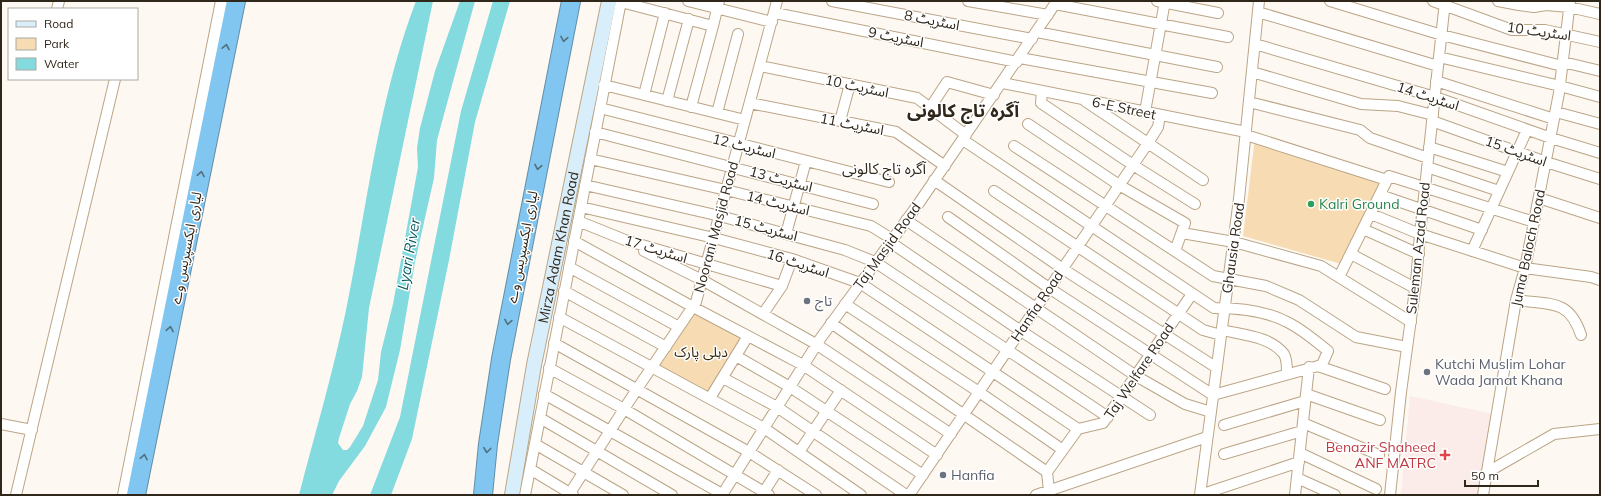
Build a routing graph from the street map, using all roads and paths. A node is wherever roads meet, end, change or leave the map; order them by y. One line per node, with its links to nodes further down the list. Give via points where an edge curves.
1 (222, 1): 235 (street)
2 (236, 1): 236 (highway, لیاری ایکسپریس وے, one-way to 2)
3 (571, 1): 237 (highway, لیاری ایکسپریس وے, one-way to 237, via 501,359)
4 (617, 1): 19 (street); 47 (street); 238 (main road, Mirza Adam Khan Road, via 534,365)
5 (688, 1): 17 (street, اسٹریٹ 9)
6 (777, 1): 23 (street, Noorani Masjid Road)
7 (832, 1): 30 (street, اسٹریٹ 8)
8 (968, 1): 22 (street)
9 (1259, 1): 18 (street, Ghausia Road)
10 (1330, 1): 29 (street)
11 (1433, 1): 15 (street, اسٹریٹ 10)
12 (1498, 1): 16 (street, via 1534,7)
13 (1056, 2): 22 (street, Taj Masjid Road); 25 (street)
14 (1162, 2): 20 (street); 25 (street)
15 (1445, 3): 27 (street, اسٹریٹ 10, via 1512,30); 29 (street, Suleman Azad Road)
16 (1569, 4): 21 (street); 27 (street, Juma Baloch Road)
17 (718, 5): 23 (street, اسٹریٹ 9); 26 (street)
18 (1258, 12): 33 (street, Ghausia Road); 36 (street)
19 (665, 13): 24 (street); 51 (street)
20 (1218, 13)
21 (1600, 14)
22 (1048, 15): 30 (street, Taj Masjid Road)
23 (774, 17): 35 (street, اسٹریٹ 9); 38 (street, Noorani Masjid Road)
24 (689, 19): 26 (street); 56 (street)
25 (1161, 25): 31 (street); 34 (street)
26 (713, 26): 59 (street)
27 (1566, 33): 32 (street, اسٹریٹ 10); 37 (street, Juma Baloch Road)
28 (738, 34): 63 (street)
29 (1442, 35): 36 (street, Suleman Azad Road); 37 (street)
30 (1034, 36): 34 (street, اسٹریٹ 8); 35 (street, Taj Masjid Road)
31 (1228, 37)
32 (1600, 42)
33 (1255, 44): 41 (street, Ghausia Road); 53 (street, اسٹریٹ 14)
34 (1156, 55): 39 (street, اسٹریٹ 8); 44 (street)
35 (1018, 60): 44 (street, اسٹریٹ 9); 45 (street, Taj Masjid Road)
36 (1439, 62): 43 (street, Suleman Azad Road); 48 (street)
37 (1563, 64): 40 (street); 48 (street, Juma Baloch Road)
38 (760, 66): 46 (street, اسٹریٹ 10); 58 (street, Noorani Masjid Road)
39 (1218, 67)
40 (1600, 71)
41 (1252, 72): 57 (street, Ghausia Road); 66 (street, اسٹریٹ 15, via 1361,104 1398,106)
42 (115, 80): 208 (street)
43 (1436, 81): 53 (street, Suleman Azad Road); 65 (street)
44 (1151, 82): 50 (street, اسٹریٹ 9); 62 (street)
45 (1003, 83): 49 (street, 6-E Street); 52 (street, Taj Masjid Road)
46 (850, 84): 61 (street, اسٹریٹ 10, via 917,98); 68 (street)
47 (604, 85): 51 (street); 60 (street)
48 (1560, 86): 54 (street); 65 (street, Juma Baloch Road)
49 (1042, 91): 55 (street, 6-E Street); 86 (street, via 1041,103)
50 (1212, 93)
51 (644, 95): 56 (street)
52 (994, 95): 61 (street, via 947,82); 74 (street, Taj Masjid Road)
53 (1435, 97): 66 (street, Suleman Azad Road); 71 (street, اسٹریٹ 14)
54 (1600, 98)
55 (1081, 99): 62 (street, 6-E Street); 76 (street)
56 (667, 101): 59 (street)
57 (1249, 102): 73 (street, Ghausia Road); 85 (street, via 1360,130 1370,138)
58 (750, 103): 67 (street, Noorani Masjid Road); 68 (street, اسٹریٹ 11)
59 (691, 107): 63 (street)
60 (600, 108): 72 (street); 77 (street, اسٹریٹ 12)
61 (930, 108): 74 (street, اسٹریٹ 10)
62 (1145, 112): 64 (street, 6-E Street)
63 (717, 113): 67 (street)
64 (1160, 115): 73 (street, 6-E Street); 76 (street, Hanfia Road, via 1158,127)
65 (1555, 115): 70 (street); 75 (street, Juma Baloch Road)
66 (1432, 118): 79 (street, Suleman Azad Road); 80 (street, اسٹریٹ 15)
67 (745, 120): 77 (street, Noorani Masjid Road)
68 (840, 121): 88 (street, اسٹریٹ 11, via 896,132)
69 (1028, 124): 97 (street)
70 (1600, 124)
71 (1527, 130): 75 (street, اسٹریٹ 14); 80 (street)
72 (595, 132): 82 (street); 87 (street, اسٹریٹ 13)
73 (1246, 134): 93 (street, 6-E Street); 127 (street, Ghausia Road)
74 (964, 138): 88 (street, Taj Masjid Road); 118 (street, اسٹریٹ 10)
75 (1551, 138): 81 (street, اسٹریٹ 14); 84 (street, Juma Baloch Road)
76 (1148, 143): 86 (street, Hanfia Road); 92 (street)
77 (738, 144): 83 (street, اسٹریٹ 12); 87 (street, Noorani Masjid Road)
78 (1014, 146): 108 (street)
79 (1429, 147): 85 (street, Suleman Azad Road); 89 (street)
80 (1517, 152): 84 (street, اسٹریٹ 15); 89 (street)
81 (1600, 153)
82 (590, 159): 96 (street); 99 (street, اسٹریٹ 14)
83 (806, 161): 94 (street, اسٹریٹ 12); 95 (street)
84 (1546, 162): 90 (street, اسٹریٹ 15); 103 (street, Juma Baloch Road)
85 (1427, 163): 98 (street, Suleman Azad Road); 101 (street)
86 (1133, 165): 97 (street, Hanfia Road); 105 (street)
87 (732, 166): 95 (street, اسٹریٹ 13); 99 (street, Noorani Masjid Road)
88 (945, 166): 91 (street, Taj Masjid Road)
89 (1508, 172): 101 (street)
90 (1600, 179)
91 (934, 180): 116 (street, Taj Masjid Road); 139 (street)
92 (1203, 180)
93 (1387, 180): 98 (street, 6-E Street, via 1389,176); 102 (street)
94 (889, 182)
95 (800, 184): 104 (street, اسٹریٹ 13); 107 (street)
96 (585, 185): 106 (street); 112 (street, اسٹریٹ 15)
97 (1119, 186): 108 (street, Hanfia Road); 121 (street, via 1185,223)
98 (1424, 189): 109 (street); 110 (street, Suleman Azad Road)
99 (726, 190): 107 (street, اسٹریٹ 14); 112 (street, Noorani Masjid Road)
100 (994, 191): 129 (street)
101 (1500, 191): 109 (street)
102 (1380, 195): 110 (street); 111 (street)
103 (1539, 198): 114 (street); 117 (street, Juma Baloch Road)
104 (873, 204)
105 (1195, 204)
106 (581, 207): 115 (street); 124 (street, اسٹریٹ 16)
107 (794, 207): 122 (street); 126 (street, اسٹریٹ 14, via 871,226)
108 (1105, 207): 118 (street, Hanfia Road); 130 (street)
109 (1492, 208): 117 (street); 120 (street)
110 (1422, 210): 120 (street); 123 (street, Suleman Azad Road)
111 (1370, 214): 119 (street); 123 (street)
112 (720, 216): 122 (street, اسٹریٹ 15); 124 (street, Noorani Masjid Road)
113 (948, 217): 146 (street)
114 (1600, 218)
115 (578, 220): 125 (street); 128 (street, اسٹریٹ 17)
116 (906, 220): 126 (street, Taj Masjid Road); 154 (street)
117 (1534, 222): 138 (street, Juma Baloch Road)
118 (1091, 227): 129 (street, Hanfia Road); 149 (street, اسٹریٹ 10)
119 (1363, 228): 132 (street); 133 (street)
120 (1482, 230): 131 (street)
121 (1182, 233): 127 (street); 130 (street)
122 (786, 234): 135 (street, اسٹریٹ 15, via 845,250)
123 (1420, 234): 131 (street); 133 (street, Suleman Azad Road)
124 (714, 238): 134 (street, اسٹریٹ 16); 136 (street, Noorani Masjid Road)
125 (574, 241): 137 (street); 152 (street)
126 (891, 241): 135 (street, Taj Masjid Road); 161 (street, اسٹریٹ 14)
127 (1234, 242): 140 (street, via 1322,266); 141 (street, Ghausia Road)
128 (646, 246): 136 (street, اسٹریٹ 17); 142 (street, via 644,251)
129 (1077, 248): 139 (street, Hanfia Road); 155 (street)
130 (1175, 251): 141 (street, via 1213,276)
131 (1472, 251): 138 (street)
132 (1351, 254): 140 (street); 147 (street)
133 (1419, 254): 147 (street, Suleman Azad Road)
134 (792, 259): 144 (street, اسٹریٹ 16); 145 (street)
135 (875, 262): 144 (street, Taj Masjid Road); 170 (street, اسٹریٹ 15)
136 (707, 264): 142 (street, Noorani Masjid Road); 145 (street, اسٹریٹ 17)
137 (569, 267): 148 (street); 160 (street)
138 (1526, 268): 143 (street); 150 (street, Juma Baloch Road)
139 (1063, 269): 146 (street, Hanfia Road); 163 (street)
140 (1339, 277): 158 (street)
141 (1229, 278): 153 (street, Ghausia Road); 169 (street, via 1266,286 1299,300 1356,337)
142 (702, 280): 152 (street, Noorani Masjid Road, via 696,302); 156 (street)
143 (1600, 280)
144 (860, 283): 151 (street, Taj Masjid Road); 179 (street, اسٹریٹ 16)
145 (782, 286): 156 (street)
146 (1049, 288): 154 (street, Hanfia Road); 171 (street)
147 (1415, 288): 158 (street, Suleman Azad Road)
148 (564, 291): 157 (street); 168 (street)
149 (1192, 294): 153 (street, اسٹریٹ 10, via 1214,308); 155 (street, Taj Welfare Road)
150 (1516, 300): 164 (street, via 1564,308 1575,319); 226 (street, Juma Baloch Road)
151 (845, 304): 159 (street, Taj Masjid Road); 187 (street)
152 (692, 307): 160 (street, Noorani Masjid Road); 165 (street)
153 (1225, 308): 162 (street, Ghausia Road); 176 (street, اسٹریٹ 10, via 1283,320 1300,329 1328,352)
154 (1036, 309): 161 (street, Hanfia Road); 181 (street)
155 (1178, 313): 162 (street, via 1203,330); 163 (street, Taj Welfare Road)
156 (762, 314): 167 (street)
157 (560, 317): 166 (street); 175 (street)
158 (1411, 322): 169 (street, Suleman Azad Road)
159 (831, 323): 167 (street, Taj Masjid Road); 197 (street)
160 (679, 327): 168 (street, Noorani Masjid Road)
161 (1021, 331): 170 (street, Hanfia Road); 190 (street, اسٹریٹ 14)
162 (1221, 333): 178 (street, Ghausia Road); 180 (street, via 1258,338 1273,344 1285,356)
163 (1163, 334): 171 (street, Taj Welfare Road); 178 (street)
164 (1581, 335)
165 (748, 336): 172 (street); 173 (street)
166 (554, 343): 177 (street); 184 (street)
167 (816, 344): 173 (street, Taj Masjid Road); 211 (street)
168 (666, 347): 175 (street, Noorani Masjid Road)
169 (1407, 347): 250 (street, Suleman Azad Road)
170 (1007, 351): 179 (street, Hanfia Road); 199 (street, اسٹریٹ 15)
171 (1151, 354): 181 (street, Taj Welfare Road); 189 (street)
172 (736, 356): 182 (street); 183 (street)
173 (803, 365): 183 (street, Taj Masjid Road); 186 (street)
174 (1309, 366): 176 (street); 180 (street); 191 (street)
175 (652, 367): 184 (street, Noorani Masjid Road); 192 (street)
176 (1321, 367): 185 (street)
177 (550, 368): 188 (street); 194 (street)
178 (1217, 368): 189 (street, Ghausia Road)
179 (993, 372): 187 (street, Hanfia Road); 206 (street, اسٹریٹ 16)
180 (1287, 373): 189 (street)
181 (1136, 376): 190 (street, Taj Welfare Road); 196 (street, via 1184,404)
182 (723, 378): 192 (street); 193 (street)
183 (790, 386): 193 (street, Taj Masjid Road); 195 (street)
184 (637, 389): 194 (street, Noorani Masjid Road); 216 (street)
185 (1385, 389)
186 (841, 390): 195 (street); 219 (street)
187 (979, 392): 197 (street, Hanfia Road); 214 (street)
188 (544, 394): 200 (street); 209 (street)
189 (1213, 394): 196 (street, Ghausia Road)
190 (1122, 397): 198 (street, اسٹریٹ 14); 199 (street, Taj Welfare Road)
191 (1306, 397): 201 (street); 203 (street); 204 (street)
192 (710, 398): 205 (street)
193 (777, 407): 205 (street, Taj Masjid Road); 210 (street)
194 (624, 409): 209 (street, Noorani Masjid Road); 227 (street)
195 (827, 411): 210 (street); 228 (street)
196 (1211, 412): 212 (street, Ghausia Road)
197 (964, 414): 211 (street, Hanfia Road); 225 (street)
198 (1150, 415)
199 (1108, 417): 206 (street, Taj Welfare Road, via 1103,423)
200 (540, 418): 213 (street); 215 (street)
201 (1380, 420)
202 (1, 424): 208 (street)
203 (1224, 425)
204 (1303, 427): 218 (street); 220 (street); 221 (street)
205 (764, 428): 216 (street, Taj Masjid Road); 217 (street)
206 (1078, 429): 214 (street)
207 (1600, 429): 226 (street, via 1554,434)
208 (32, 430): 234 (street)
209 (610, 431): 215 (street, Noorani Masjid Road); 242 (street)
210 (813, 431): 217 (street); 245 (street)
211 (951, 434): 219 (street, Hanfia Road)
212 (1208, 437): 231 (street); 247 (street, Ghausia Road)
213 (535, 444): 222 (street); 224 (street)
214 (1062, 450): 225 (street)
215 (597, 452): 224 (street, Noorani Masjid Road); 241 (street)
216 (749, 452): 223 (street); 227 (street, Taj Masjid Road)
217 (799, 452): 244 (street)
218 (1224, 454)
219 (937, 455): 228 (street, Hanfia Road)
220 (1379, 455)
221 (1299, 457): 229 (street); 230 (street); 247 (street)
222 (530, 469): 232 (street); 239 (street)
223 (778, 470): 233 (street); 243 (street)
224 (584, 472): 232 (street, Noorani Masjid Road); 240 (street)
225 (1047, 472): 231 (street)
226 (1486, 473): 251 (street, Juma Baloch Road)
227 (736, 474): 233 (street); 242 (street, Taj Masjid Road)
228 (923, 475): 245 (street, Hanfia Road)
229 (1297, 478): 248 (street); 249 (street)
230 (1376, 489)
231 (1049, 491): 246 (street)
232 (572, 494)
233 (765, 494)
234 (16, 495)
235 (124, 495)
236 (136, 495)
237 (483, 495)
238 (512, 495)
239 (525, 495)
240 (623, 495)
241 (672, 495)
242 (723, 495)
243 (816, 495)
244 (861, 495)
245 (908, 495)
246 (1036, 495)
247 (1200, 495)
248 (1295, 495)
249 (1335, 495)
250 (1390, 495)
251 (1483, 495)

